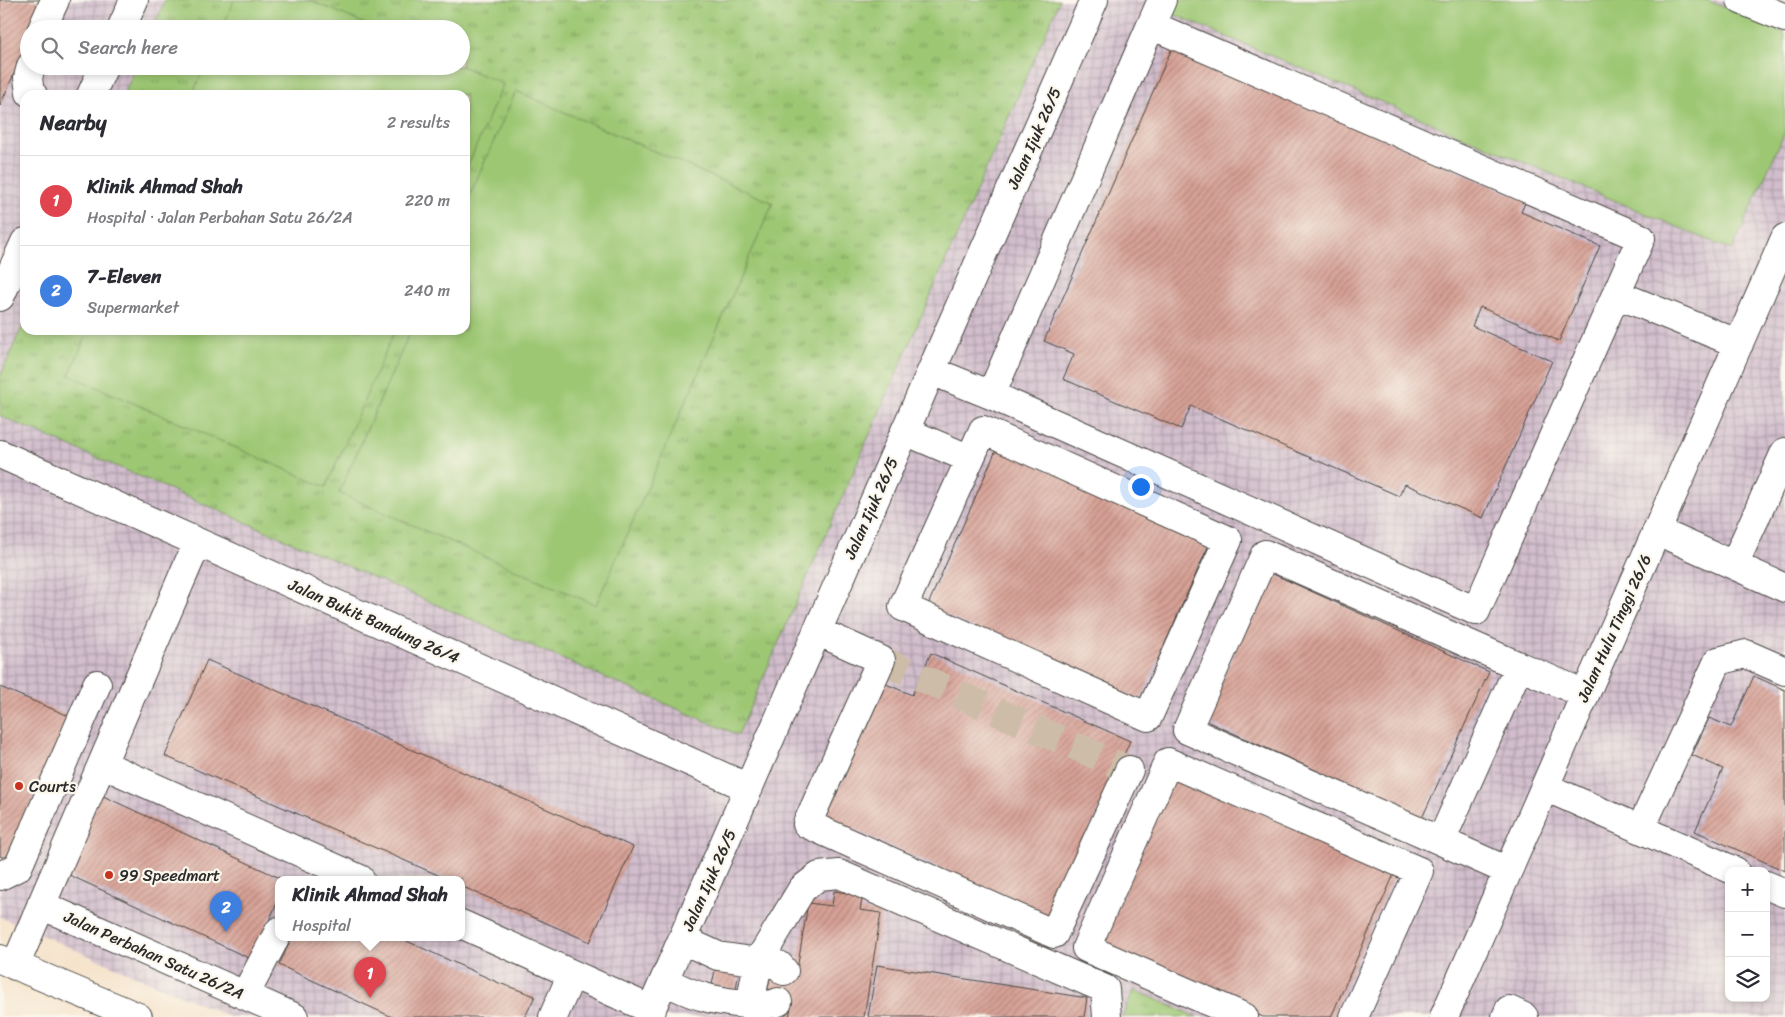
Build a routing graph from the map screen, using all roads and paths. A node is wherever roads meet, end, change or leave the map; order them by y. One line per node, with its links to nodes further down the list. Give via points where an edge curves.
1 (55, 0): 7 (street)
2 (134, 0): 8 (street)
3 (1094, 0): 19 (street, Jalan Ijuk 26/5)
4 (1162, 0): 9 (street)
5 (1741, 0): 6 (street)
6 (1785, 18)
7 (46, 20)
8 (125, 20)
9 (1151, 25): 16 (street, via 1641,238); 20 (street)
10 (29, 75): 12 (street)
11 (100, 75): 13 (street)
12 (30, 90)
13 (94, 90)
14 (1785, 238): 18 (street, Jalan Hulu Tinggi 26/6)
15 (20, 253): 17 (street)
16 (1616, 294): 18 (street); 20 (street, via 1476,611)
17 (0, 297)
18 (1739, 344): 25 (street, Jalan Hulu Tinggi 26/6)
19 (932, 371): 20 (street); 21 (street, Jalan Ijuk 26/5)
20 (991, 395)
21 (905, 431): 24 (street); 29 (street, Jalan Ijuk 26/5)
22 (1785, 452): 27 (street)
23 (0, 454): 26 (street, Jalan Bukit Bandung 26/4)
24 (970, 459): 24 (street, via 903,607 1148,717 1228,540 983,430)
25 (1657, 530): 27 (street); 33 (street, Jalan Hulu Tinggi 26/6)
26 (197, 543): 34 (street); 37 (street, Jalan Bukit Bandung 26/4)
27 (1734, 565): 28 (street)
28 (1785, 588)
29 (817, 631): 35 (street, via 881,660 807,824 1054,934); 37 (street, Jalan Ijuk 26/5)
30 (1519, 666): 33 (street); 39 (street); 39 (street, via 1265,554 1257,572 1187,730)
31 (1785, 671): 38 (street, via 1746,654 1718,661)
32 (97, 684): 43 (street, via 18,866)
33 (1585, 694): 36 (street, Jalan Hulu Tinggi 26/6)
34 (102, 764): 41 (street); 47 (street)
35 (1128, 770)
36 (1545, 787): 38 (street); 42 (street, Jalan Hulu Tinggi 26/6)
37 (749, 788): 50 (street, Jalan Ijuk 26/5)
38 (1641, 828): 40 (street)
39 (1441, 842): 42 (street)
40 (1726, 867)
41 (311, 869): 44 (street)
42 (1508, 871): 66 (street, Jalan Hulu Tinggi 26/6)
43 (0, 876)
44 (345, 876)
45 (1770, 887): 46 (street)
46 (1785, 893)
47 (41, 905): 52 (street); 56 (street, Jalan Perbahan Satu 26/2A)
48 (465, 926): 54 (street)
49 (275, 939): 56 (street)
50 (682, 940): 51 (street, via 718,956); 55 (street, Jalan Ijuk 26/5)
51 (758, 962): 53 (street, via 779,965); 58 (street); 63 (street, via 802,889 819,876 839,874 1105,989)
52 (7, 963): 60 (street)
53 (784, 971)
54 (572, 974): 59 (street); 62 (street)
55 (664, 981): 58 (street, via 701,996); 59 (street, Jalan Ijuk 26/5)
56 (245, 996): 61 (street, Jalan Perbahan Satu 26/2A)
57 (778, 1002): 58 (street, via 772,1006)
58 (750, 1005)
59 (650, 1013)
60 (138, 1017)
61 (294, 1017)
62 (554, 1017)
63 (1107, 1017)
64 (1244, 1017): 65 (street, via 1086,948 1168,762 1419,871)
65 (1354, 1017)
66 (1444, 1017)
67 (1506, 1017): 68 (street, via 1509,1010)
68 (1524, 1017)

